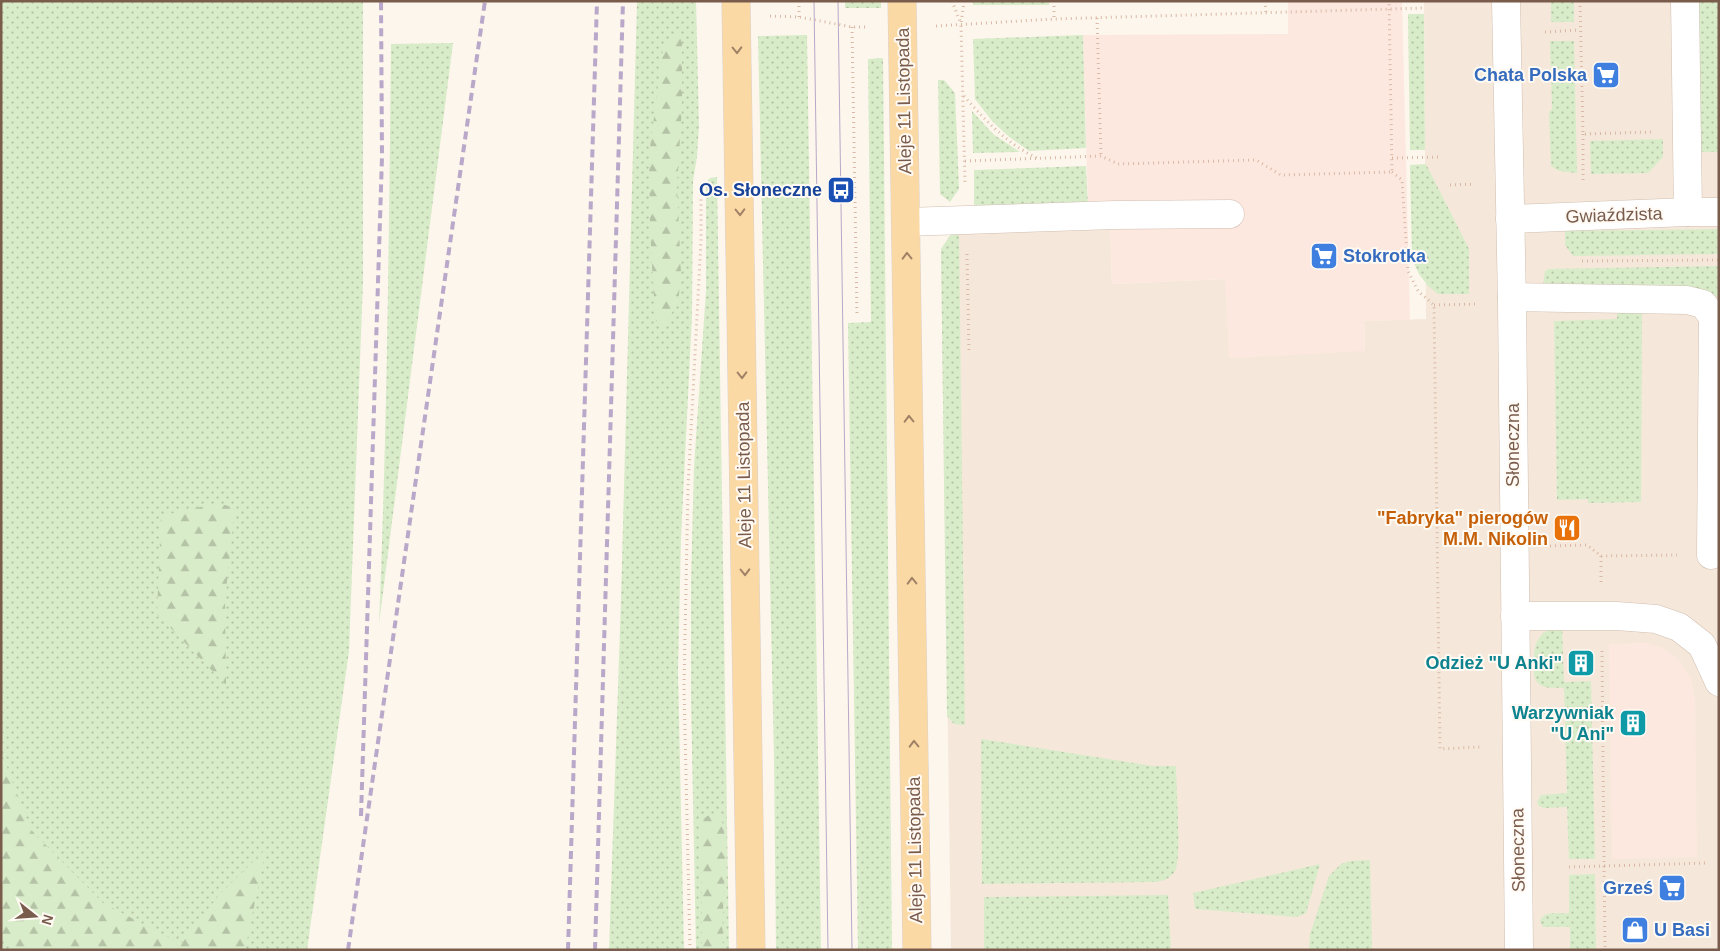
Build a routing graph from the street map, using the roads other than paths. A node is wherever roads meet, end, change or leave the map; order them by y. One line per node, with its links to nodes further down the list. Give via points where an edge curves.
1 (1506, 1): 8 (street, Słoneczna)
2 (1685, 1): 5 (street)
3 (736, 10): 14 (main road, Aleje 11 Listopada, one-way to 14)
4 (902, 14): 9 (main road, Aleje 11 Listopada)
5 (1688, 212): 6 (street, Gwiaździsta); 8 (street, Gwiaździsta)
6 (1719, 212)
7 (1230, 214): 9 (street)
8 (1510, 219): 10 (street, Słoneczna)
9 (906, 222): 15 (main road, Aleje 11 Listopada, one-way to 9)
10 (1512, 297): 11 (street, via 1687,300 1703,304 1713,317); 12 (street, Słoneczna)
11 (1711, 555)
12 (1515, 616): 13 (street, via 1617,616 1656,619 1679,626 1702,645); 16 (street, Słoneczna)
13 (1719, 682)
14 (751, 950)
15 (917, 950)
16 (1519, 950)

